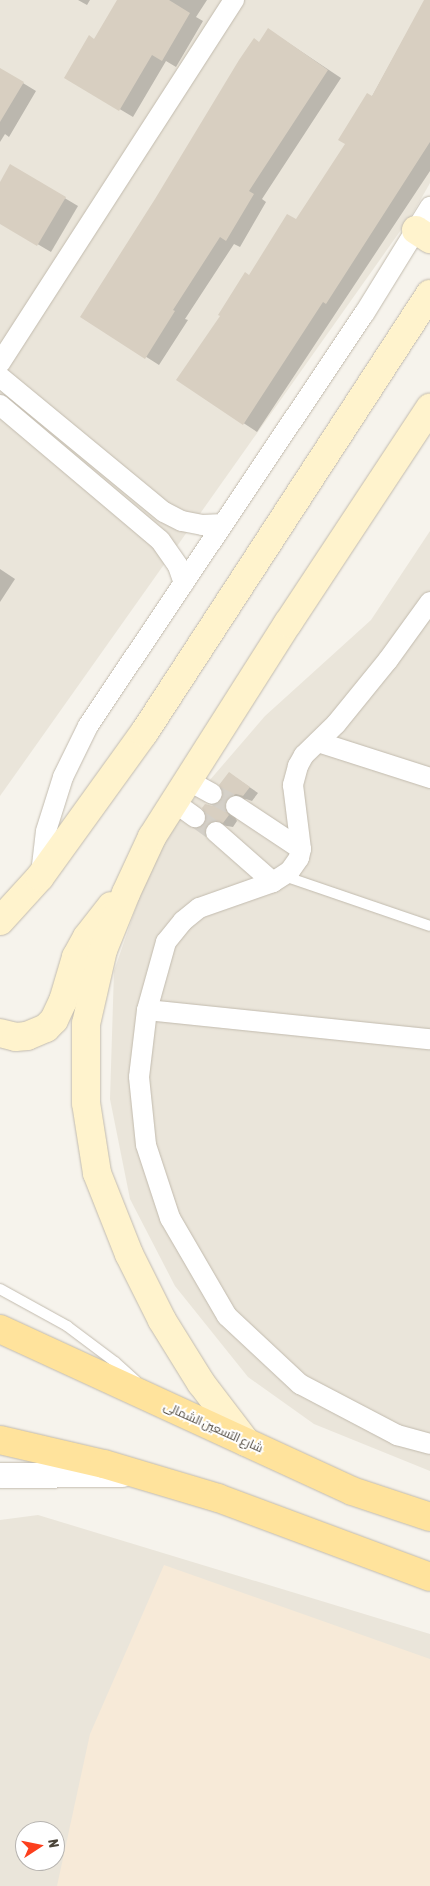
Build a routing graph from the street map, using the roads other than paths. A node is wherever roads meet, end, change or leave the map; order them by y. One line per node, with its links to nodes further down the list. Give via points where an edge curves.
1 (234, 0): 5 (street)
2 (430, 207): 3 (street)
3 (423, 235): 9 (street, via 364,314)
4 (430, 294): 19 (main road, via 182,678)
5 (0, 363)
6 (0, 377): 9 (street, via 164,512 182,521)
7 (0, 405): 10 (street, via 160,540 178,566)
8 (430, 408): 15 (main road, via 288,623)
9 (223, 524): 10 (street)
10 (184, 584): 19 (street, via 88,726 63,777 46,830)
11 (430, 602): 12 (street, via 388,660)
12 (318, 742): 13 (street); 18 (street, via 304,755 294,777)
13 (430, 778)
14 (212, 794): 15 (street)
15 (186, 800): 21 (main road, via 152,837)
16 (236, 806): 18 (street)
17 (216, 832): 20 (street)
18 (300, 849): 20 (street, via 295,865)
19 (40, 877): 22 (main road)
20 (278, 879): 23 (lane); 24 (street, via 199,908 183,921 166,942)
21 (126, 893): 25 (main road, via 87,937 76,957 63,1002 54,1020 46,1028 27,1036 16,1037); 31 (main road, via 103,950 86,1024 86,1103 97,1173 129,1254 162,1320 201,1383)
22 (4, 920)
23 (430, 926)
24 (147, 1010): 26 (street); 32 (street, via 139,1077 146,1145 170,1218 228,1316 300,1384 397,1435)
25 (0, 1032)
26 (430, 1039)
27 (0, 1289): 29 (lane, via 46,1313 92,1343)
28 (0, 1329): 29 (main road, شارع التسعين الشمالى)
29 (157, 1403): 31 (main road, شارع التسعين الشمالى)
30 (0, 1440): 33 (main road)
31 (246, 1442): 35 (main road, شارع التسعين الشمالى, via 352,1491)
32 (430, 1444)
33 (138, 1474): 34 (street); 36 (main road, via 218,1498)
34 (0, 1475)
35 (430, 1517)
36 (430, 1577)

